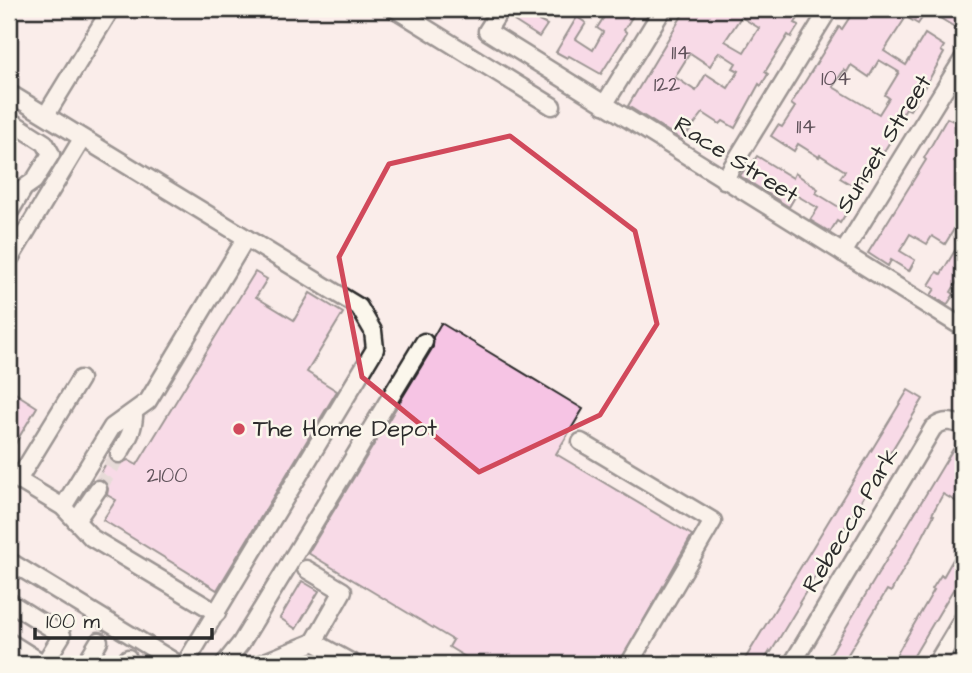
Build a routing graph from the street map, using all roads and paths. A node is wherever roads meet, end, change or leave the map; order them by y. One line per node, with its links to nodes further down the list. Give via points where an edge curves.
1 (111, 9): 10 (street)
2 (396, 9): 9 (street)
3 (501, 9): 8 (street, Race Street, via 487,31)
4 (663, 9): 8 (street)
5 (829, 9): 13 (street)
6 (963, 59): 18 (street, Sunset Street)
7 (9, 93): 10 (street)
8 (604, 105): 13 (street, Race Street)
9 (552, 106)
10 (46, 115): 12 (street)
11 (9, 120): 14 (street, via 38,138 51,154)
12 (82, 138): 16 (street); 17 (street)
13 (724, 180): 18 (street, Race Street)
14 (9, 213)
15 (9, 221): 16 (street)
16 (26, 231): 19 (street)
17 (247, 238): 23 (street, via 148,401); 33 (street, via 359,307 373,331 375,349)
18 (843, 253): 20 (street, Race Street)
19 (9, 260)
20 (963, 325)
21 (424, 342): 42 (street)
22 (80, 379): 28 (street, via 18,480)
23 (134, 412): 26 (street, via 132,429); 28 (street, via 112,427)
24 (963, 427): 46 (street, Rebecca Park, via 946,421 933,428)
25 (580, 442): 45 (street, via 713,521)
26 (119, 454)
27 (98, 489): 29 (street)
28 (63, 507): 29 (street)
29 (76, 521): 33 (street, via 92,538)
30 (9, 561): 40 (street)
31 (306, 569): 37 (street, via 343,591)
32 (9, 602): 38 (street, via 62,635)
33 (217, 613): 41 (street)
34 (963, 619): 47 (street)
35 (9, 642): 38 (street)
36 (99, 642): 39 (street)
37 (314, 642): 43 (street); 44 (street)
38 (44, 664)
39 (85, 664)
40 (178, 664)
41 (185, 664)
42 (224, 664)
43 (260, 664)
44 (354, 664)
45 (629, 664)
46 (792, 664)
47 (936, 664)

